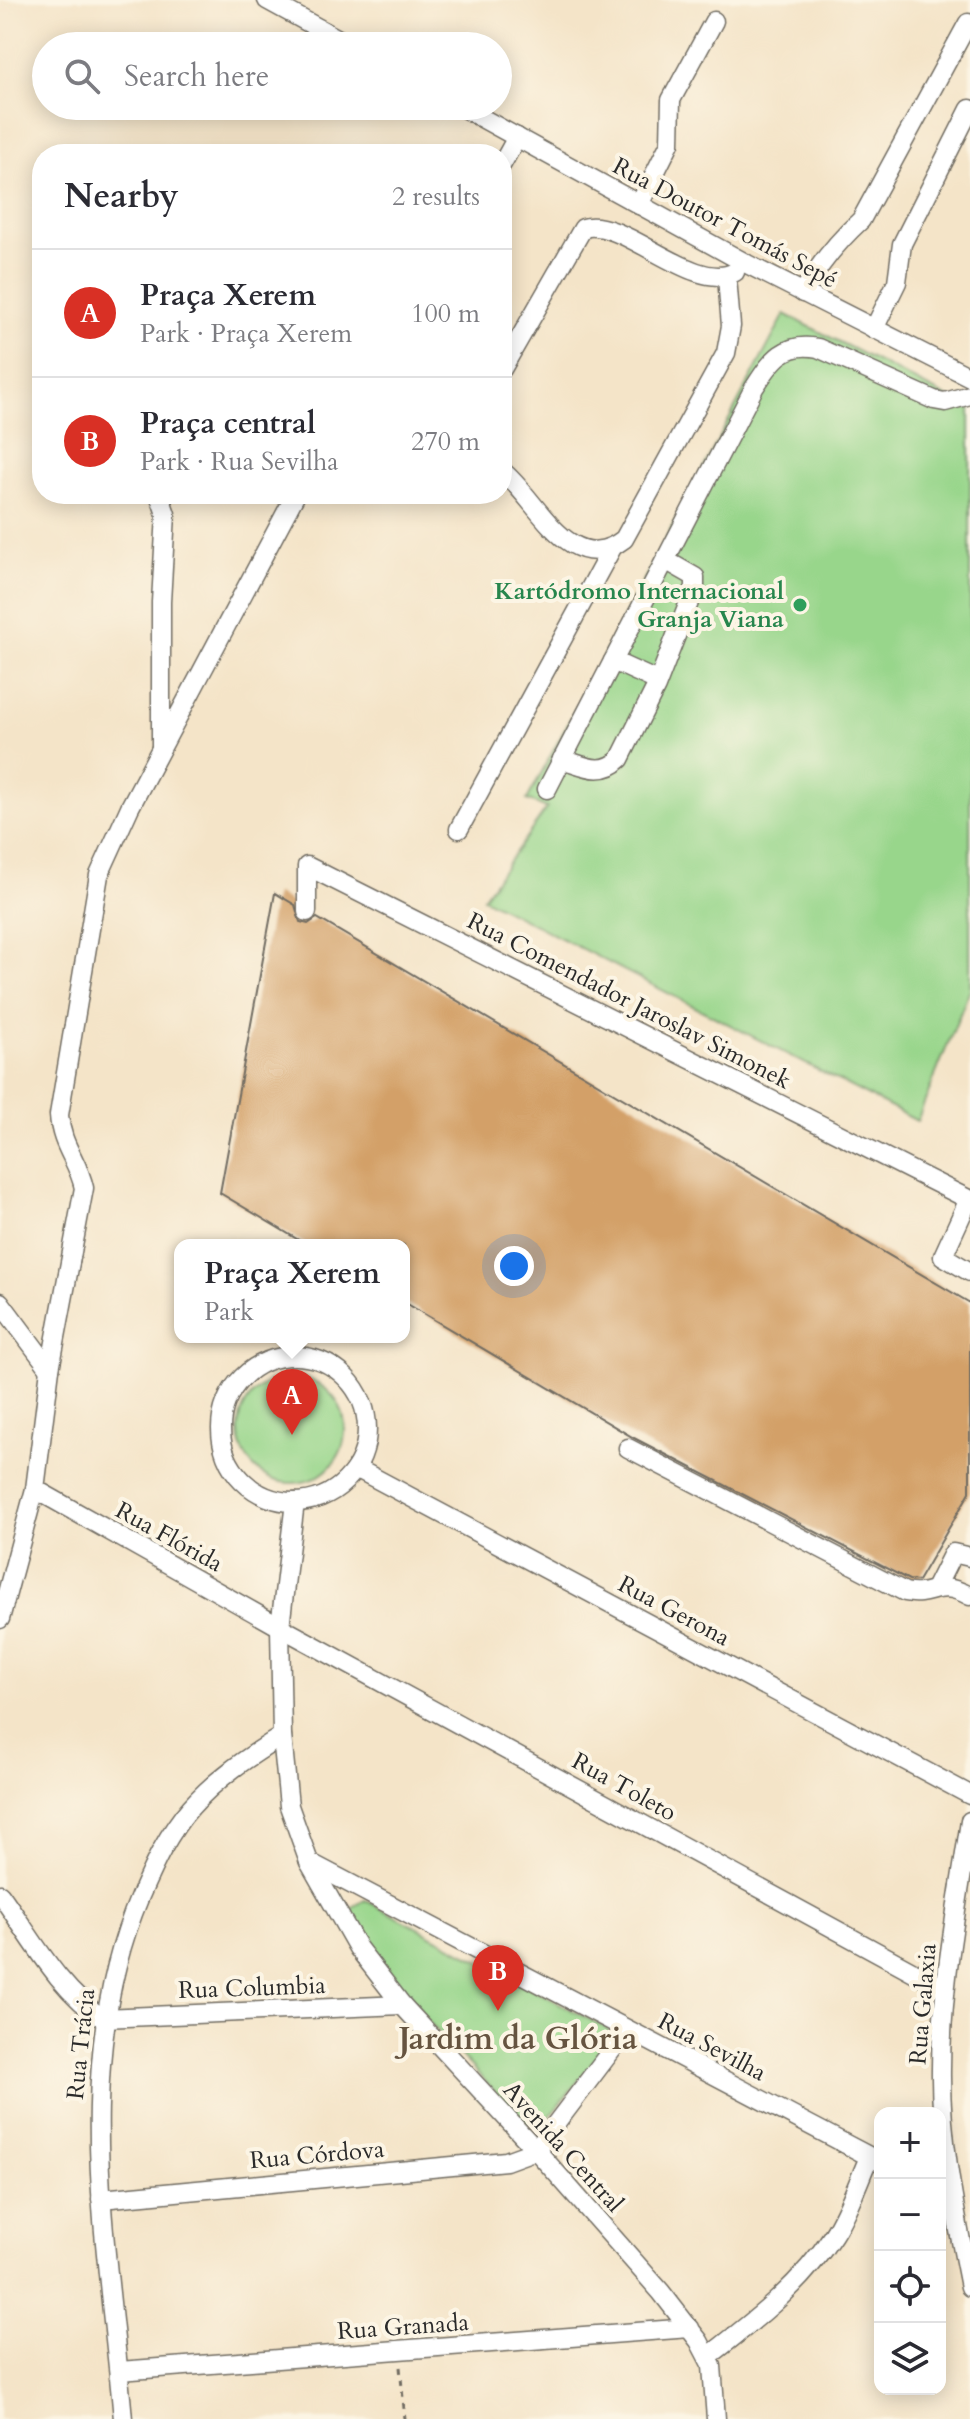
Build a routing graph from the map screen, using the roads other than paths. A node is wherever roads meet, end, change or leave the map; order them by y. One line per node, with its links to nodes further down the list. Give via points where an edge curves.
1 (267, 0): 4 (street)
2 (714, 21): 9 (street, via 671,100 670,143)
3 (968, 23): 12 (street, via 861,220 839,240)
4 (325, 32)
5 (970, 109): 13 (street, via 902,244 897,282)
6 (486, 120): 7 (street, Rua Doutor Tomás Sepé)
7 (517, 137): 8 (street); 9 (street, Rua Doutor Tomás Sepé)
8 (512, 146)
9 (639, 205): 10 (street, Rua Doutor Tomás Sepé)
10 (747, 264): 11 (street); 12 (street, Rua Doutor Tomás Sepé)
11 (727, 277): 14 (street, via 705,275 600,228 583,228); 20 (street, via 731,326 726,353 624,539)
12 (803, 293): 13 (street, Rua Doutor Tomás Sepé)
13 (874, 329): 15 (street, Rua Doutor Tomás Sepé)
14 (512, 352)
15 (970, 377)
16 (970, 395): 21 (street, via 934,400 818,348 788,348 774,358 754,388)
17 (512, 480): 20 (street, via 564,539 589,551)
18 (162, 504): 24 (street)
19 (291, 504): 24 (street)
20 (612, 548): 27 (street)
21 (667, 561): 22 (street); 23 (street, via 695,577 695,587)
22 (613, 661): 23 (street); 25 (street)
23 (657, 681): 25 (street, via 620,759 611,767 589,768)
24 (161, 747): 32 (street, via 99,875 66,1055 60,1132 84,1188)
25 (562, 759): 26 (street)
26 (547, 789)
27 (459, 829)
28 (307, 912): 29 (street, Rua Comendador Jaroslav Simonek, via 307,866)
29 (969, 1199): 30 (street, via 943,1256)
30 (970, 1272)
31 (0, 1302): 32 (street)
32 (50, 1369): 35 (street)
33 (628, 1448): 38 (street, via 905,1592)
34 (356, 1468): 36 (street, via 329,1492); 36 (street, via 367,1422 361,1399 347,1378 304,1356 280,1356 258,1365 226,1400 220,1424 223,1448 233,1470 250,1488); 43 (street, Rua Gerona)
35 (35, 1489): 40 (street); 41 (street, Rua Flórida)
36 (295, 1502): 41 (street, Avenida Central)
37 (970, 1557): 38 (street, via 953,1553)
38 (935, 1589): 39 (street, via 953,1587)
39 (970, 1596)
40 (0, 1619)
41 (280, 1627): 42 (street, Avenida Central); 47 (street, Rua Toleto)
42 (282, 1736): 45 (street, Avenida Central, via 289,1806); 49 (street, Rua Trácia, via 217,1781 175,1827 131,1917)
43 (970, 1795)
44 (970, 1821): 47 (street, Rua Galaxia)
45 (309, 1862): 48 (street, Avenida Central, via 358,1948); 50 (street, Rua Sevilha)
46 (0, 1894): 49 (street, via 57,1972)
47 (945, 1989): 54 (street, Rua Galaxia, via 941,2070)
48 (402, 2005): 49 (street, Rua Columbia); 51 (street, Avenida Central)
49 (103, 2018): 55 (street, Rua Trácia, via 98,2091)
50 (627, 2030): 51 (street); 52 (street, Rua Sevilha)
51 (536, 2150): 55 (street, Rua Córdova, via 479,2165); 57 (street, Avenida Central)
52 (874, 2158)
53 (874, 2161): 58 (street, via 812,2264 786,2294)
54 (947, 2195): 56 (street, Rua Galaxia)
55 (101, 2199): 59 (street, Rua Trácia)
56 (970, 2287)
57 (690, 2328): 58 (street, Avenida Central); 59 (street, Rua Granada)
58 (709, 2356): 61 (street, Avenida Central)
59 (119, 2371): 60 (street, Rua Trácia)
60 (123, 2419)
61 (716, 2419)

